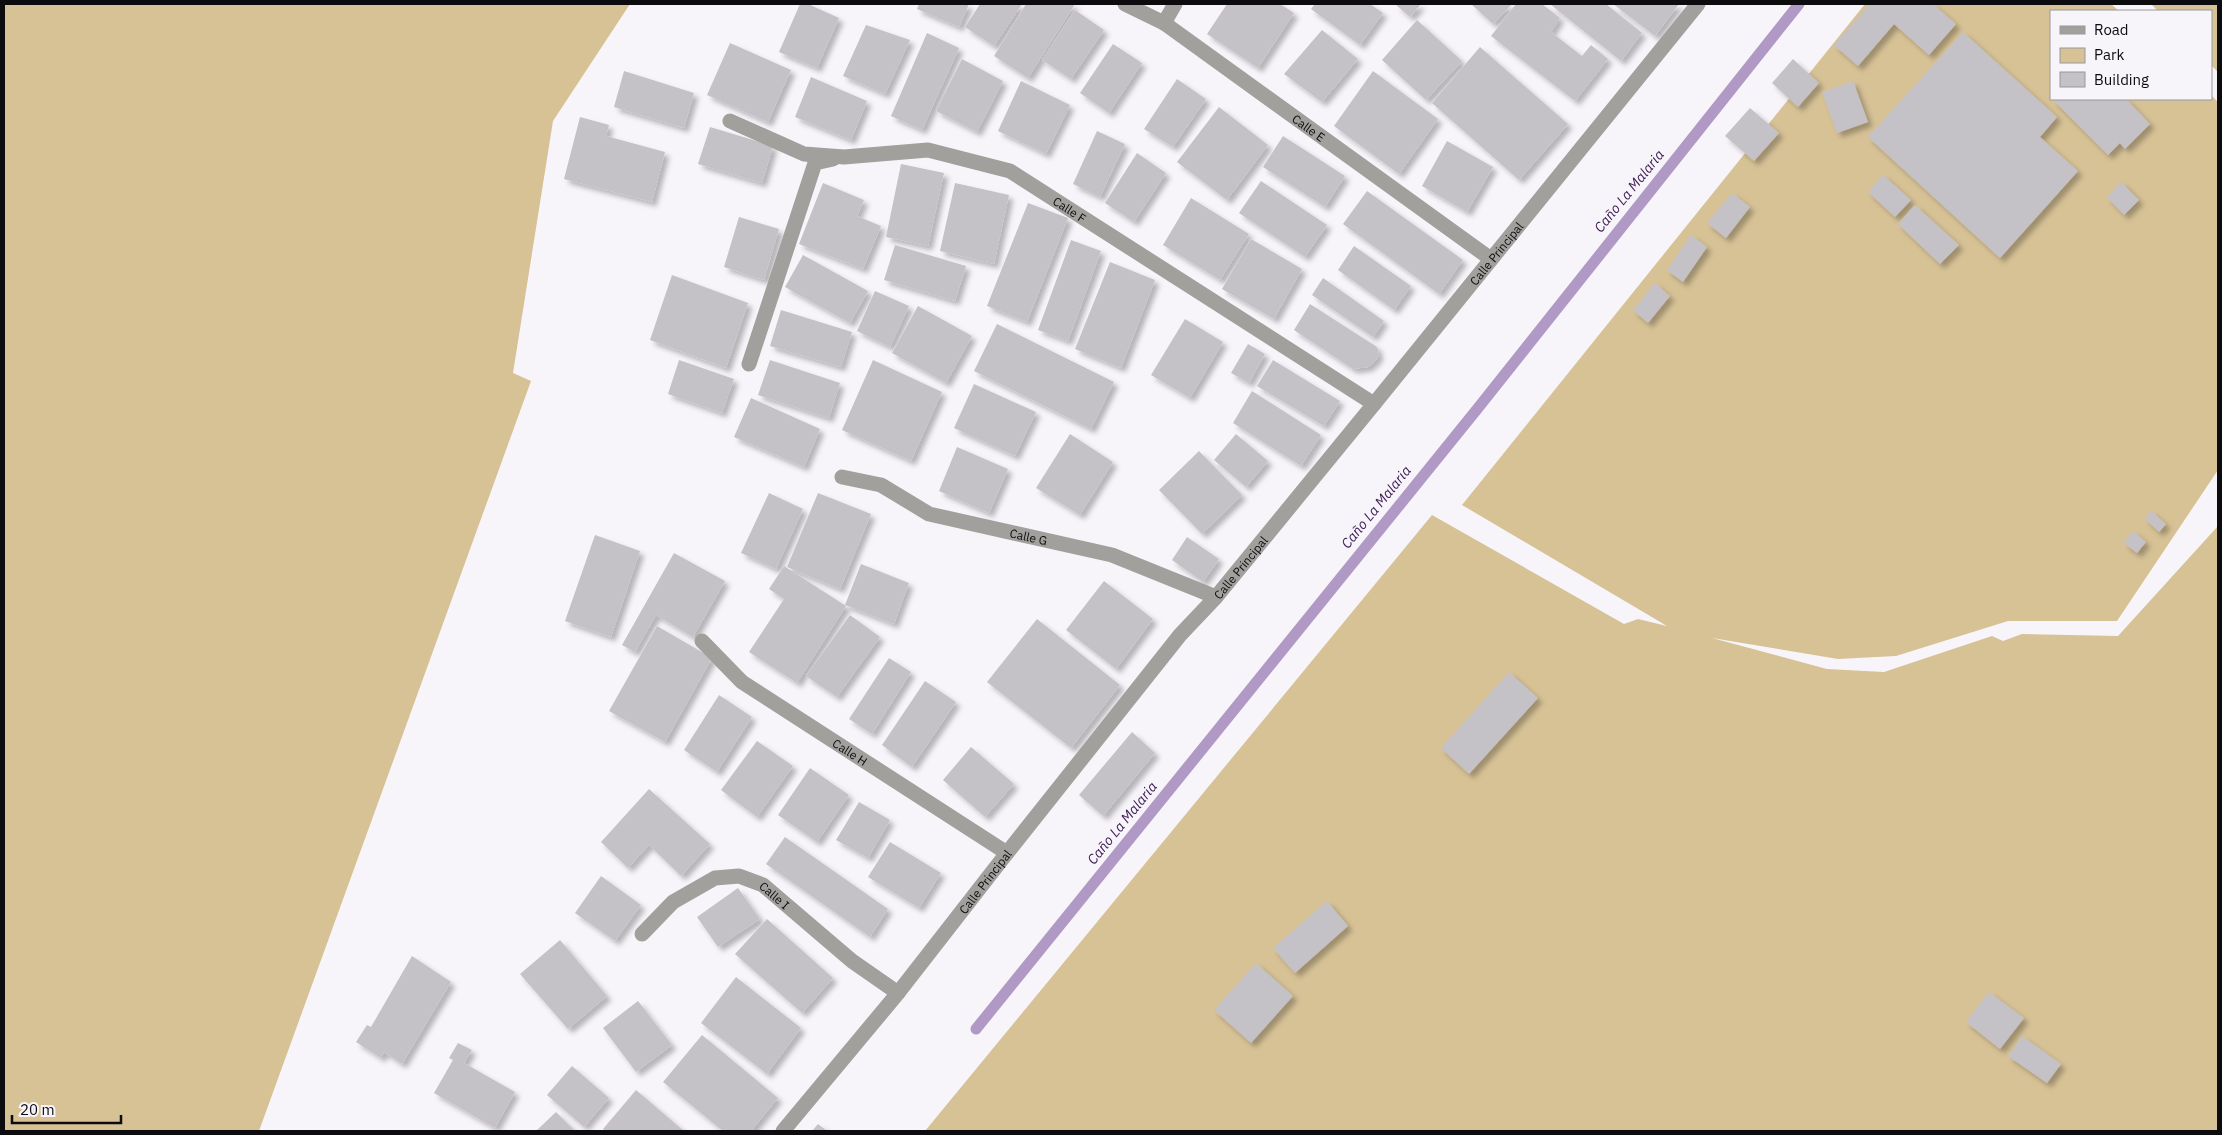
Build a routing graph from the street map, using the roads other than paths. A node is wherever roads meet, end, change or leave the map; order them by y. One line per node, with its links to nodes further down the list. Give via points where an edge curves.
1 (1125, 4): 4 (street, Calle E)
2 (1175, 4): 4 (street)
3 (1698, 4): 7 (street, Calle Principal)
4 (1164, 23): 7 (street, Calle E)
5 (730, 121): 6 (street, Calle F, via 804,154)
6 (844, 157): 8 (street, via 815,163); 9 (street, Calle F, via 928,150 1010,171)
7 (1491, 258): 9 (street, Calle Principal)
8 (749, 364)
9 (1374, 404): 11 (street, Calle Principal)
10 (842, 477): 11 (street, Calle G, via 881,485 929,514 1112,555)
11 (1216, 597): 13 (street, Calle Principal, via 1180,636)
12 (702, 641): 13 (street, Calle H, via 742,682)
13 (1007, 853): 15 (street, Calle Principal)
14 (642, 934): 15 (street, Calle I, via 673,902 715,878 739,876 763,885 852,961)
15 (898, 993): 16 (street, Calle Principal)
16 (783, 1131)

